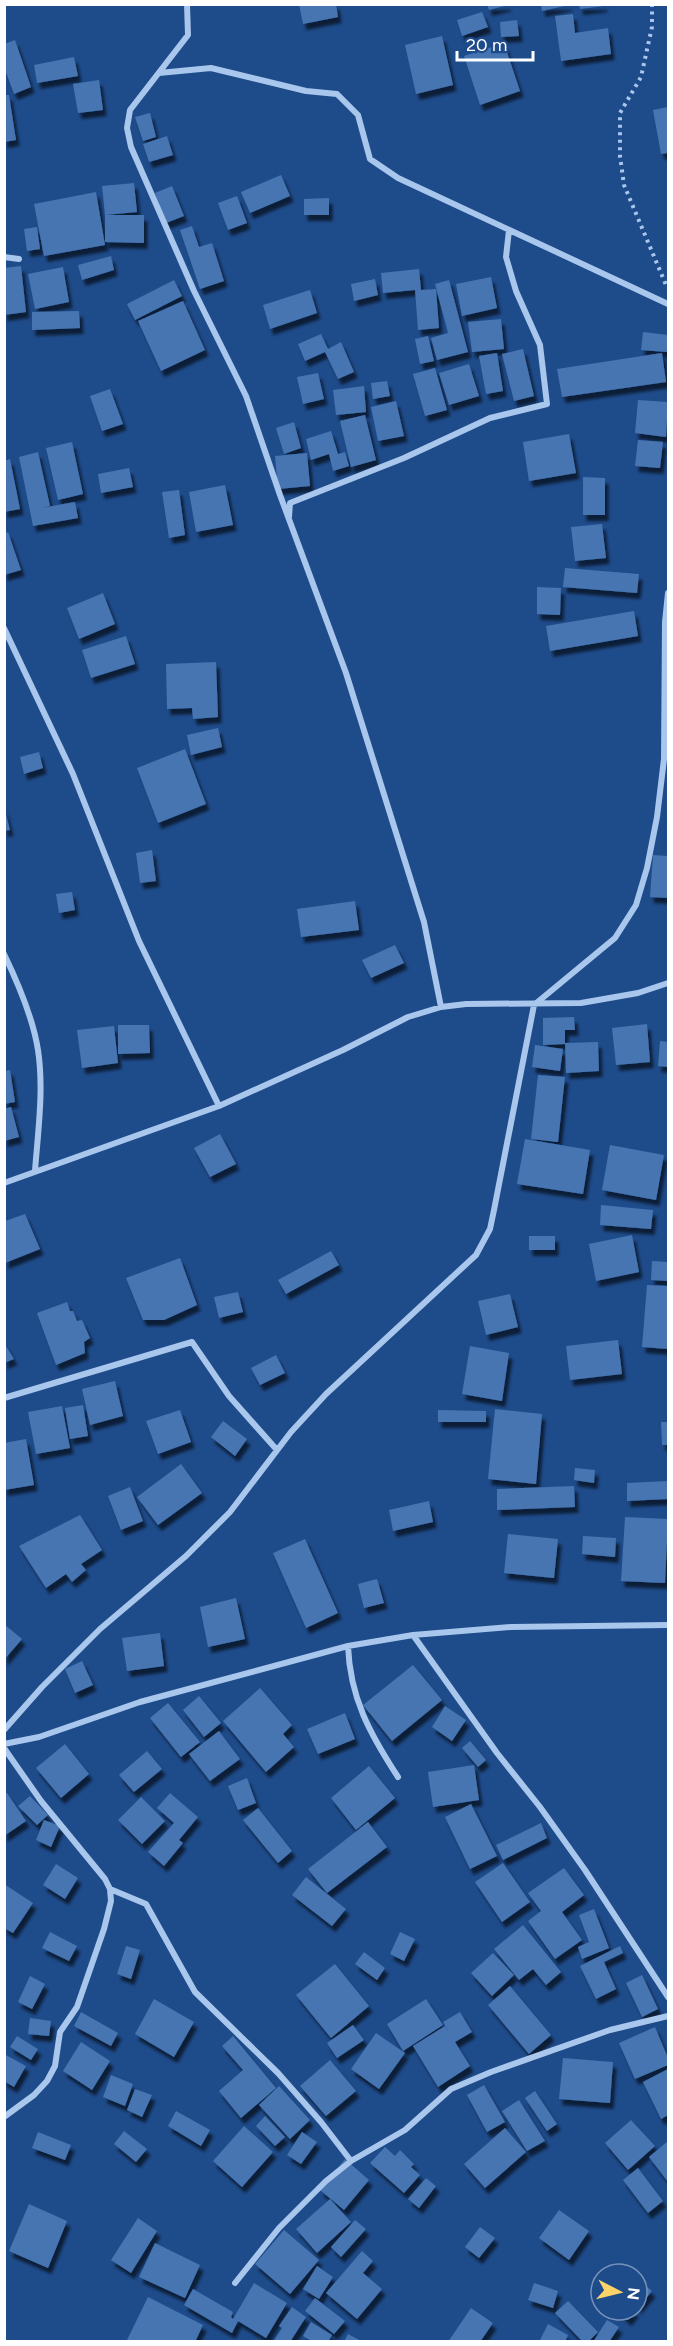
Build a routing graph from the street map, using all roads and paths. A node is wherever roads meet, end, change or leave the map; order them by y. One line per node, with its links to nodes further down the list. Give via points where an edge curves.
1 (187, 4): 3 (street, via 188,35)
2 (652, 4): 7 (path, via 652,27 641,77 620,113 620,156 624,185)
3 (159, 74): 4 (street, via 211,68 306,91 337,94 358,115 370,159 398,178); 9 (street, via 130,110 127,128 131,147 194,291 246,396)
4 (509, 230): 8 (street); 9 (street, via 506,257 540,345 547,404 490,418 404,458 290,503)
5 (4, 257): 6 (street)
6 (19, 259)
7 (669, 291)
8 (669, 304)
9 (289, 520): 15 (street, via 346,673 424,922)
10 (669, 593): 14 (street, via 664,759 657,817 636,904 615,938)
11 (4, 628): 16 (street, via 73,774 139,941)
12 (4, 954): 17 (street, via 26,1007 38,1050 40,1096)
13 (669, 983): 14 (street, via 581,1003)
14 (534, 1005): 15 (street); 20 (street, via 494,1210 483,1244 476,1255 326,1394)
15 (441, 1007): 16 (street, via 408,1017)
16 (219, 1106): 17 (street)
17 (35, 1171): 18 (street)
18 (4, 1183)
19 (4, 1398): 20 (street, via 192,1342 229,1396)
20 (277, 1449): 24 (street, via 230,1512 186,1556 100,1629)
21 (669, 1625): 22 (street, via 511,1627)
22 (413, 1635): 23 (street); 28 (street, via 585,1870)
23 (348, 1646): 25 (street, via 140,1702); 26 (street, via 349,1669 365,1722)
24 (4, 1730)
25 (4, 1746): 27 (street, via 41,1801)
26 (398, 1777)
27 (110, 1889): 30 (street, via 104,1929 77,2007 60,2032 55,2066 34,2095); 31 (street, via 146,1904 195,1992 278,2073)
28 (669, 1996)
29 (669, 2016): 31 (street, via 610,2030 451,2089 405,2130)
30 (4, 2117)
31 (351, 2161): 32 (street, via 279,2228)
32 (235, 2283)

